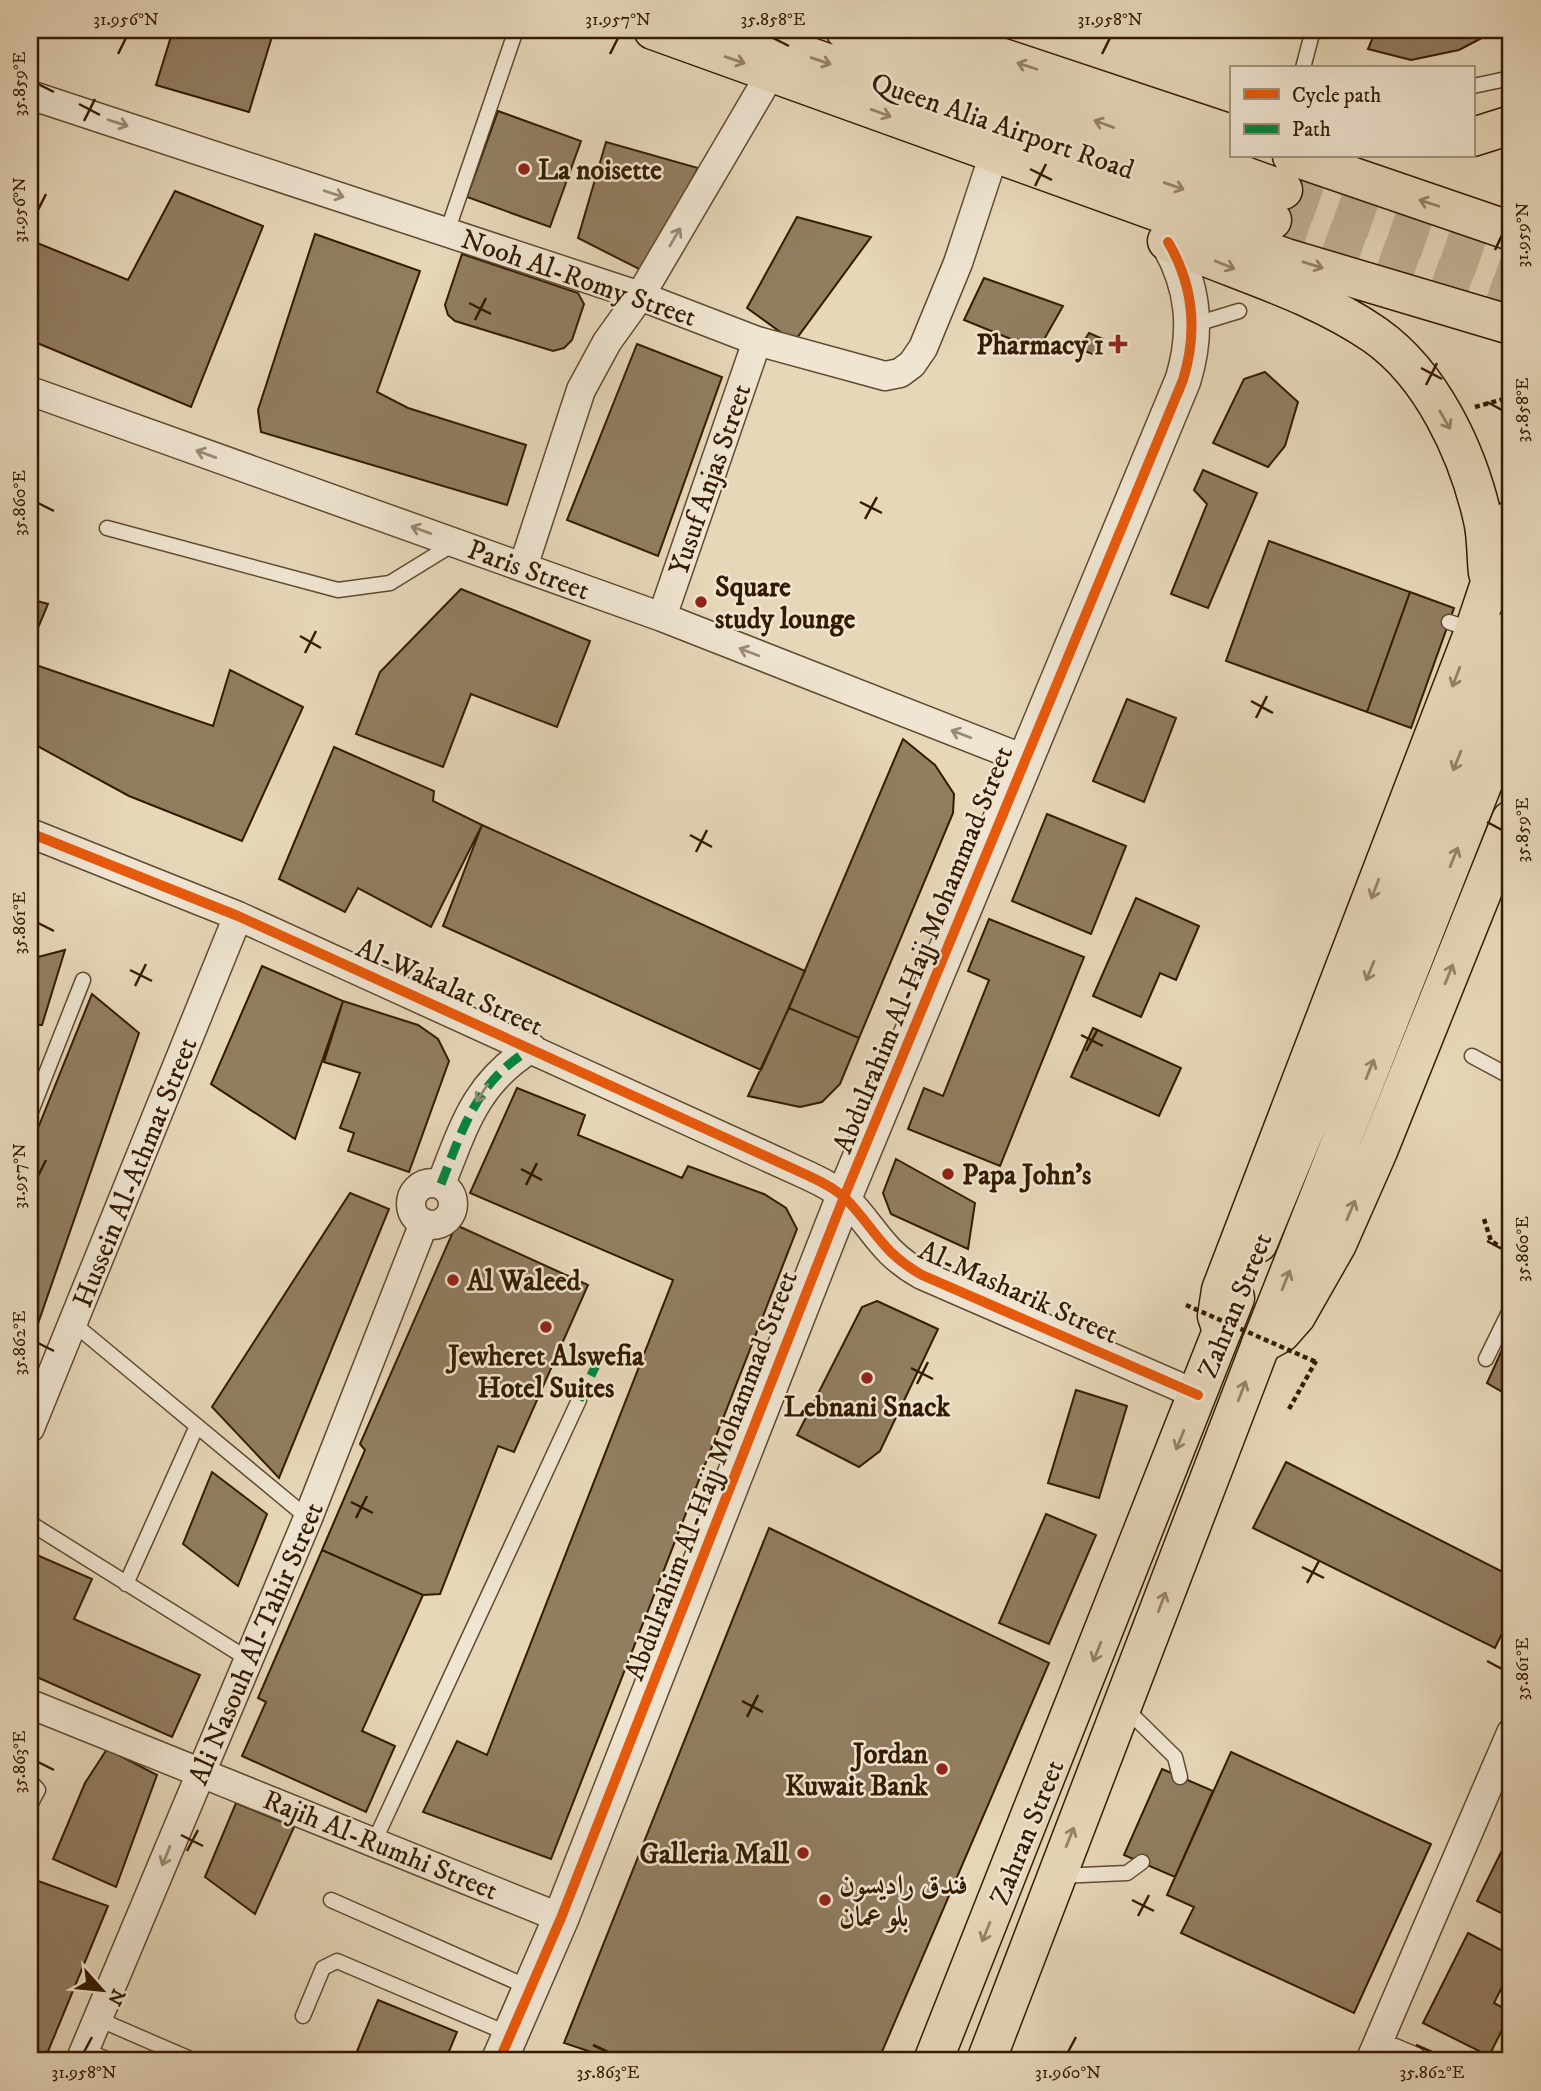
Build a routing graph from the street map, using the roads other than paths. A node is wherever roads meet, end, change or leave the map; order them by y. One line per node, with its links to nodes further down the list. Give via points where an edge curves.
1 (516, 30): 18 (lane)
2 (653, 30): 8 (main road, one-way to 8)
3 (734, 30): 17 (main road, Queen Alia Airport Road, one-way to 17)
4 (845, 30): 17 (main road, Queen Alia Airport Road, one-way to 4)
5 (918, 30): 13 (main road, one-way to 5)
6 (1313, 30): 7 (lane)
7 (1304, 66)
8 (771, 73): 15 (main road, one-way to 15); 21 (street, one-way to 8)
9 (1511, 78): 10 (lane)
10 (1474, 86)
11 (30, 94): 18 (street, Nooh Al-Romy Street, one-way to 18)
12 (1511, 125): 14 (main road)
13 (1230, 134)
14 (1474, 137)
15 (994, 154): 16 (main road); 25 (street, Nooh Al-Romy Street, via 958,263 912,364 885,376)
16 (1080, 185): 20 (main road); 24 (main road, one-way to 24, via 1286,258)
17 (1282, 189): 19 (main road, one-way to 17)
18 (447, 232): 21 (street, Nooh Al-Romy Street)
19 (1511, 232)
20 (1168, 242): 23 (street, Abdulrahim Al-Hajj Mohammad Street, via 1189,290); 31 (main road, one-way to 31, via 1329,309 1375,335 1401,358 1444,417 1467,467 1483,521)
21 (640, 296): 25 (street, Nooh Al-Romy Street); 30 (street, via 581,390)
22 (1239, 311): 23 (lane)
23 (1193, 325): 35 (street, Abdulrahim Al-Hajj Mohammad Street, via 1183,380)
24 (1511, 325)
25 (757, 341): 32 (street, Yusuf Anjas Street)
26 (30, 391): 29 (street, Paris Street, one-way to 26)
27 (1511, 520): 31 (main road)
28 (107, 528): 29 (lane, via 338,590 390,583)
29 (456, 542): 30 (street, Paris Street)
30 (523, 567): 32 (street, Paris Street)
31 (1489, 579): 47 (main road, one-way to 47, via 1462,626 1434,719 1228,1270 1217,1311)
32 (662, 617): 35 (street, Paris Street, one-way to 32)
33 (1511, 630): 47 (main road, Zahran Street, one-way to 47)
34 (1511, 712): 48 (main road, Zahran Street, one-way to 34)
35 (1024, 758): 44 (street, Abdulrahim Al-Hajj Mohammad Street)
36 (1511, 820): 48 (main road, one-way to 36, via 1281,1333 1296,1316 1337,1244)
37 (30, 833): 38 (street, Al-Wakalat Street)
38 (238, 916): 40 (street, Al-Wakalat Street); 46 (street, Hussein Al-Athmat Street)
39 (83, 980): 43 (lane)
40 (532, 1048): 44 (street, Al-Wakalat Street, via 809,1176); 54 (street, Ali Nasouh Al-Tahir Street, one-way to 54, via 513,1059 481,1091 441,1185 425,1184 413,1196 413,1212 424,1223)
41 (1472, 1056): 42 (lane)
42 (1511, 1077)
43 (30, 1114)
44 (844, 1197): 50 (street, Al-Masharik Street, via 900,1263); 70 (street, Abdulrahim Al-Hajj Mohammad Street)
45 (1511, 1308): 49 (lane)
46 (74, 1324): 52 (street, Hussein Al-Athmat Street); 53 (lane)
47 (1222, 1331): 50 (main road, Zahran Street)
48 (1261, 1344): 59 (main road, Zahran Street, one-way to 48)
49 (1486, 1359)
50 (1198, 1395): 79 (main road, Zahran Street, one-way to 79)
51 (579, 1400): 66 (lane)
52 (31, 1423)
53 (196, 1428): 54 (lane); 56 (lane)
54 (307, 1518): 57 (street, Ali Nasouh Al-Tahir Street)
55 (30, 1523): 56 (lane)
56 (126, 1584): 57 (lane)
57 (248, 1659): 62 (street, Ali Nasouh Al-Tahir Street)
58 (30, 1704): 62 (street, Rajih Al-Rumhi Street)
59 (1122, 1706): 63 (lane, via 1175,1757); 68 (main road, Zahran Street, one-way to 59)
60 (1511, 1732): 61 (street)
61 (1505, 1767): 75 (street)
62 (201, 1770): 66 (street, Rajih Al-Rumhi Street); 73 (street, Ali Nasouh Al-Tahir Street, one-way to 73)
63 (1180, 1777)
64 (30, 1781): 65 (lane, via 37,1790)
65 (30, 1805)
66 (374, 1842): 70 (street, Rajih Al-Rumhi Street)
67 (1142, 1862): 68 (lane, via 1127,1873)
68 (1054, 1876): 80 (main road, Zahran Street)
69 (331, 1900): 71 (lane)
70 (561, 1918): 71 (street, Abdulrahim Al-Hajj Mohammad Street)
71 (530, 1988): 74 (street, Abdulrahim Al-Hajj Mohammad Street)
72 (303, 2016): 74 (lane, via 323,1968 337,1961)
73 (98, 2020): 76 (street, Ali Nasouh Al-Tahir Street); 78 (lane)
74 (505, 2048)
75 (1373, 2054): 81 (street)
76 (82, 2056): 77 (lane)
77 (111, 2061)
78 (195, 2061)
79 (933, 2061)
80 (986, 2061)
81 (1413, 2061)

